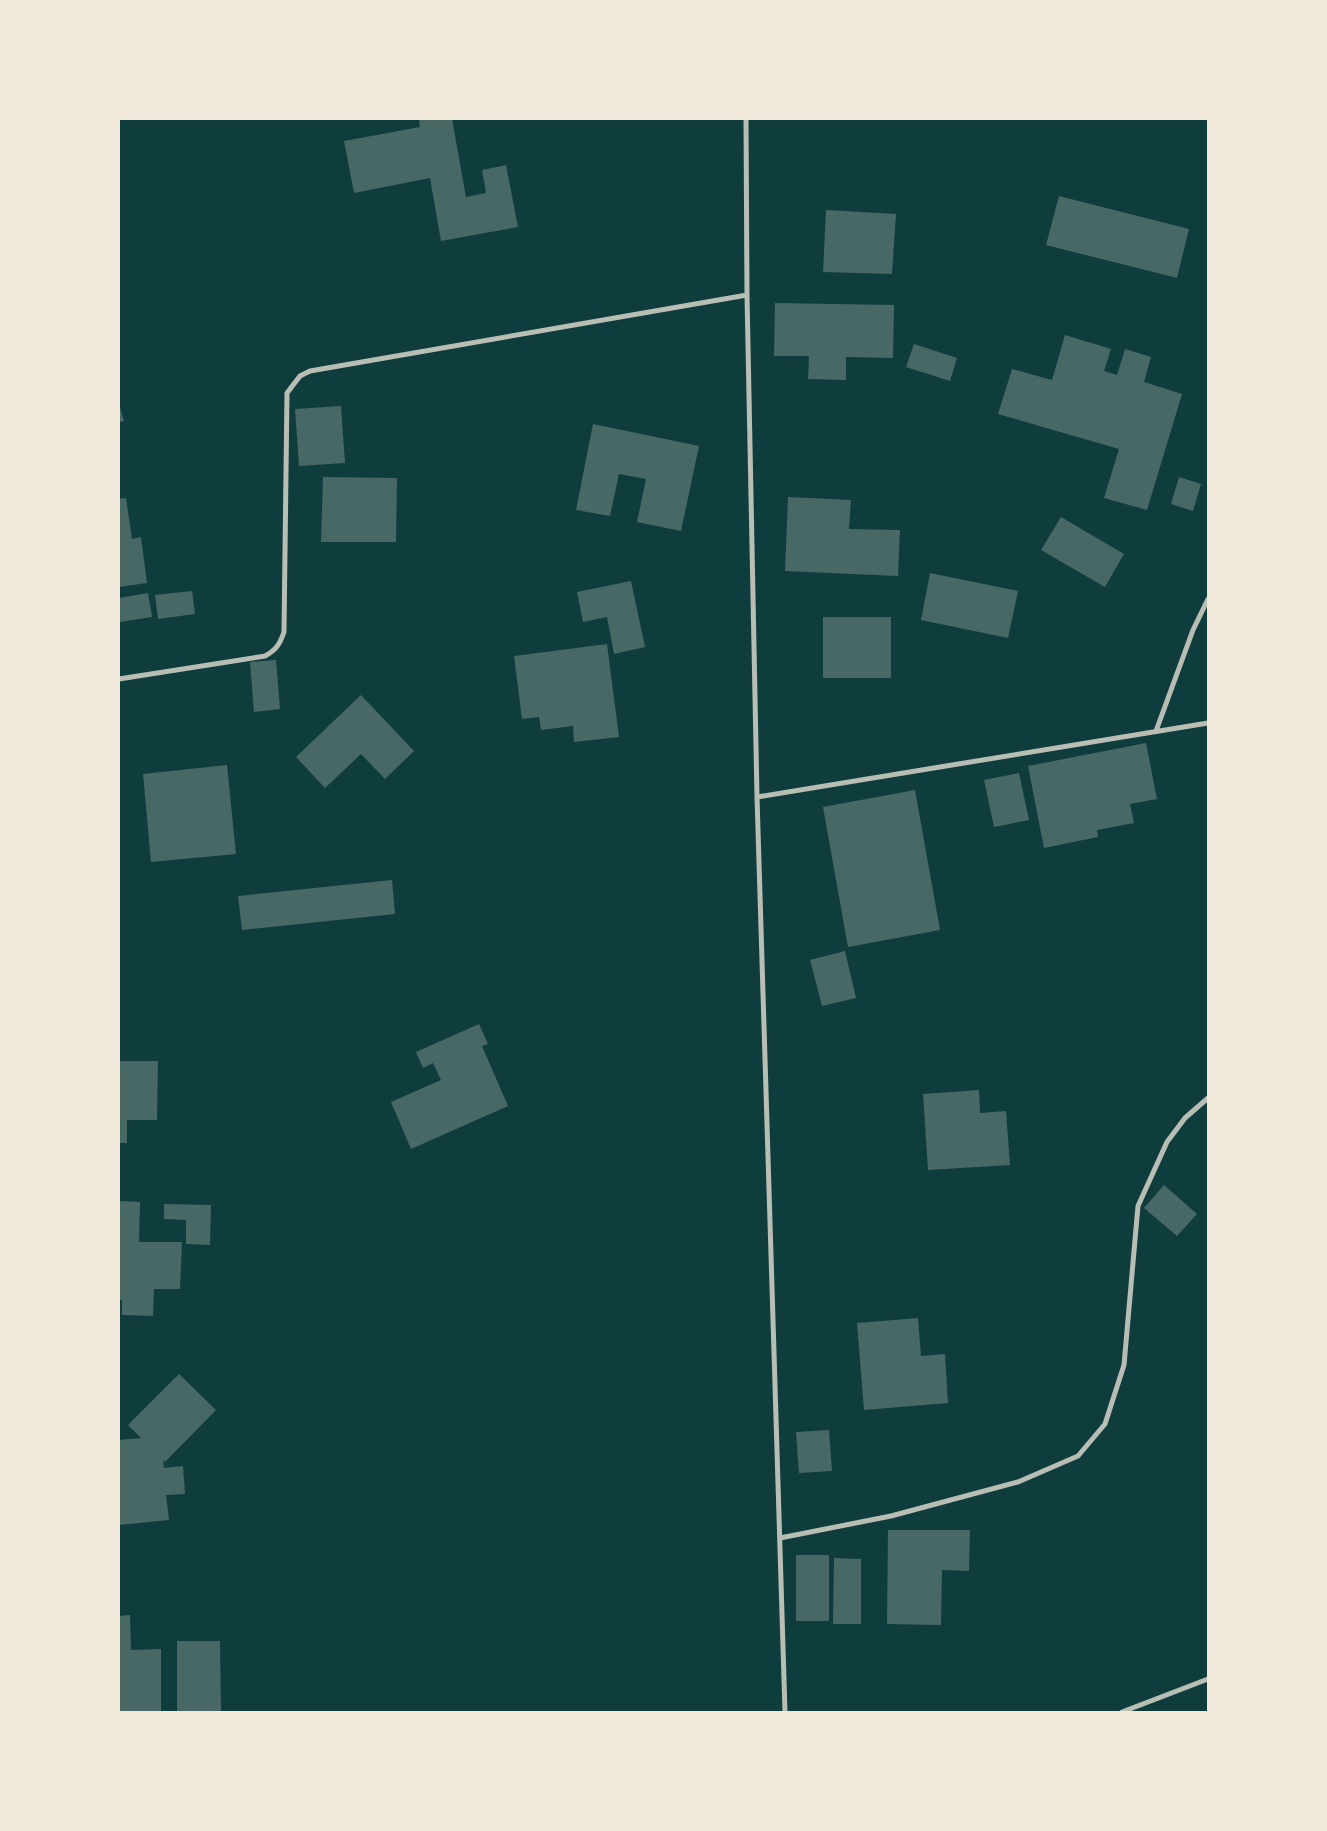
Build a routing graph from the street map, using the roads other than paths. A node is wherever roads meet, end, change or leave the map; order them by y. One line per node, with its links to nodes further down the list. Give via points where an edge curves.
1 (746, 119): 2 (street)
2 (747, 295): 4 (street, via 319,369 300,376 287,393 284,632 280,643 264,656); 7 (street)
3 (1208, 599): 6 (street, via 1193,630)
4 (119, 679)
5 (1208, 723): 6 (street)
6 (1156, 731): 7 (street)
7 (757, 797): 9 (street)
8 (1208, 1098): 9 (street, via 1185,1118 1167,1142 1138,1206 1124,1365 1105,1424 1078,1456 1009,1485 891,1516)
9 (780, 1538): 11 (street)
10 (1208, 1679): 12 (street)
11 (786, 1712)
12 (1122, 1712)

